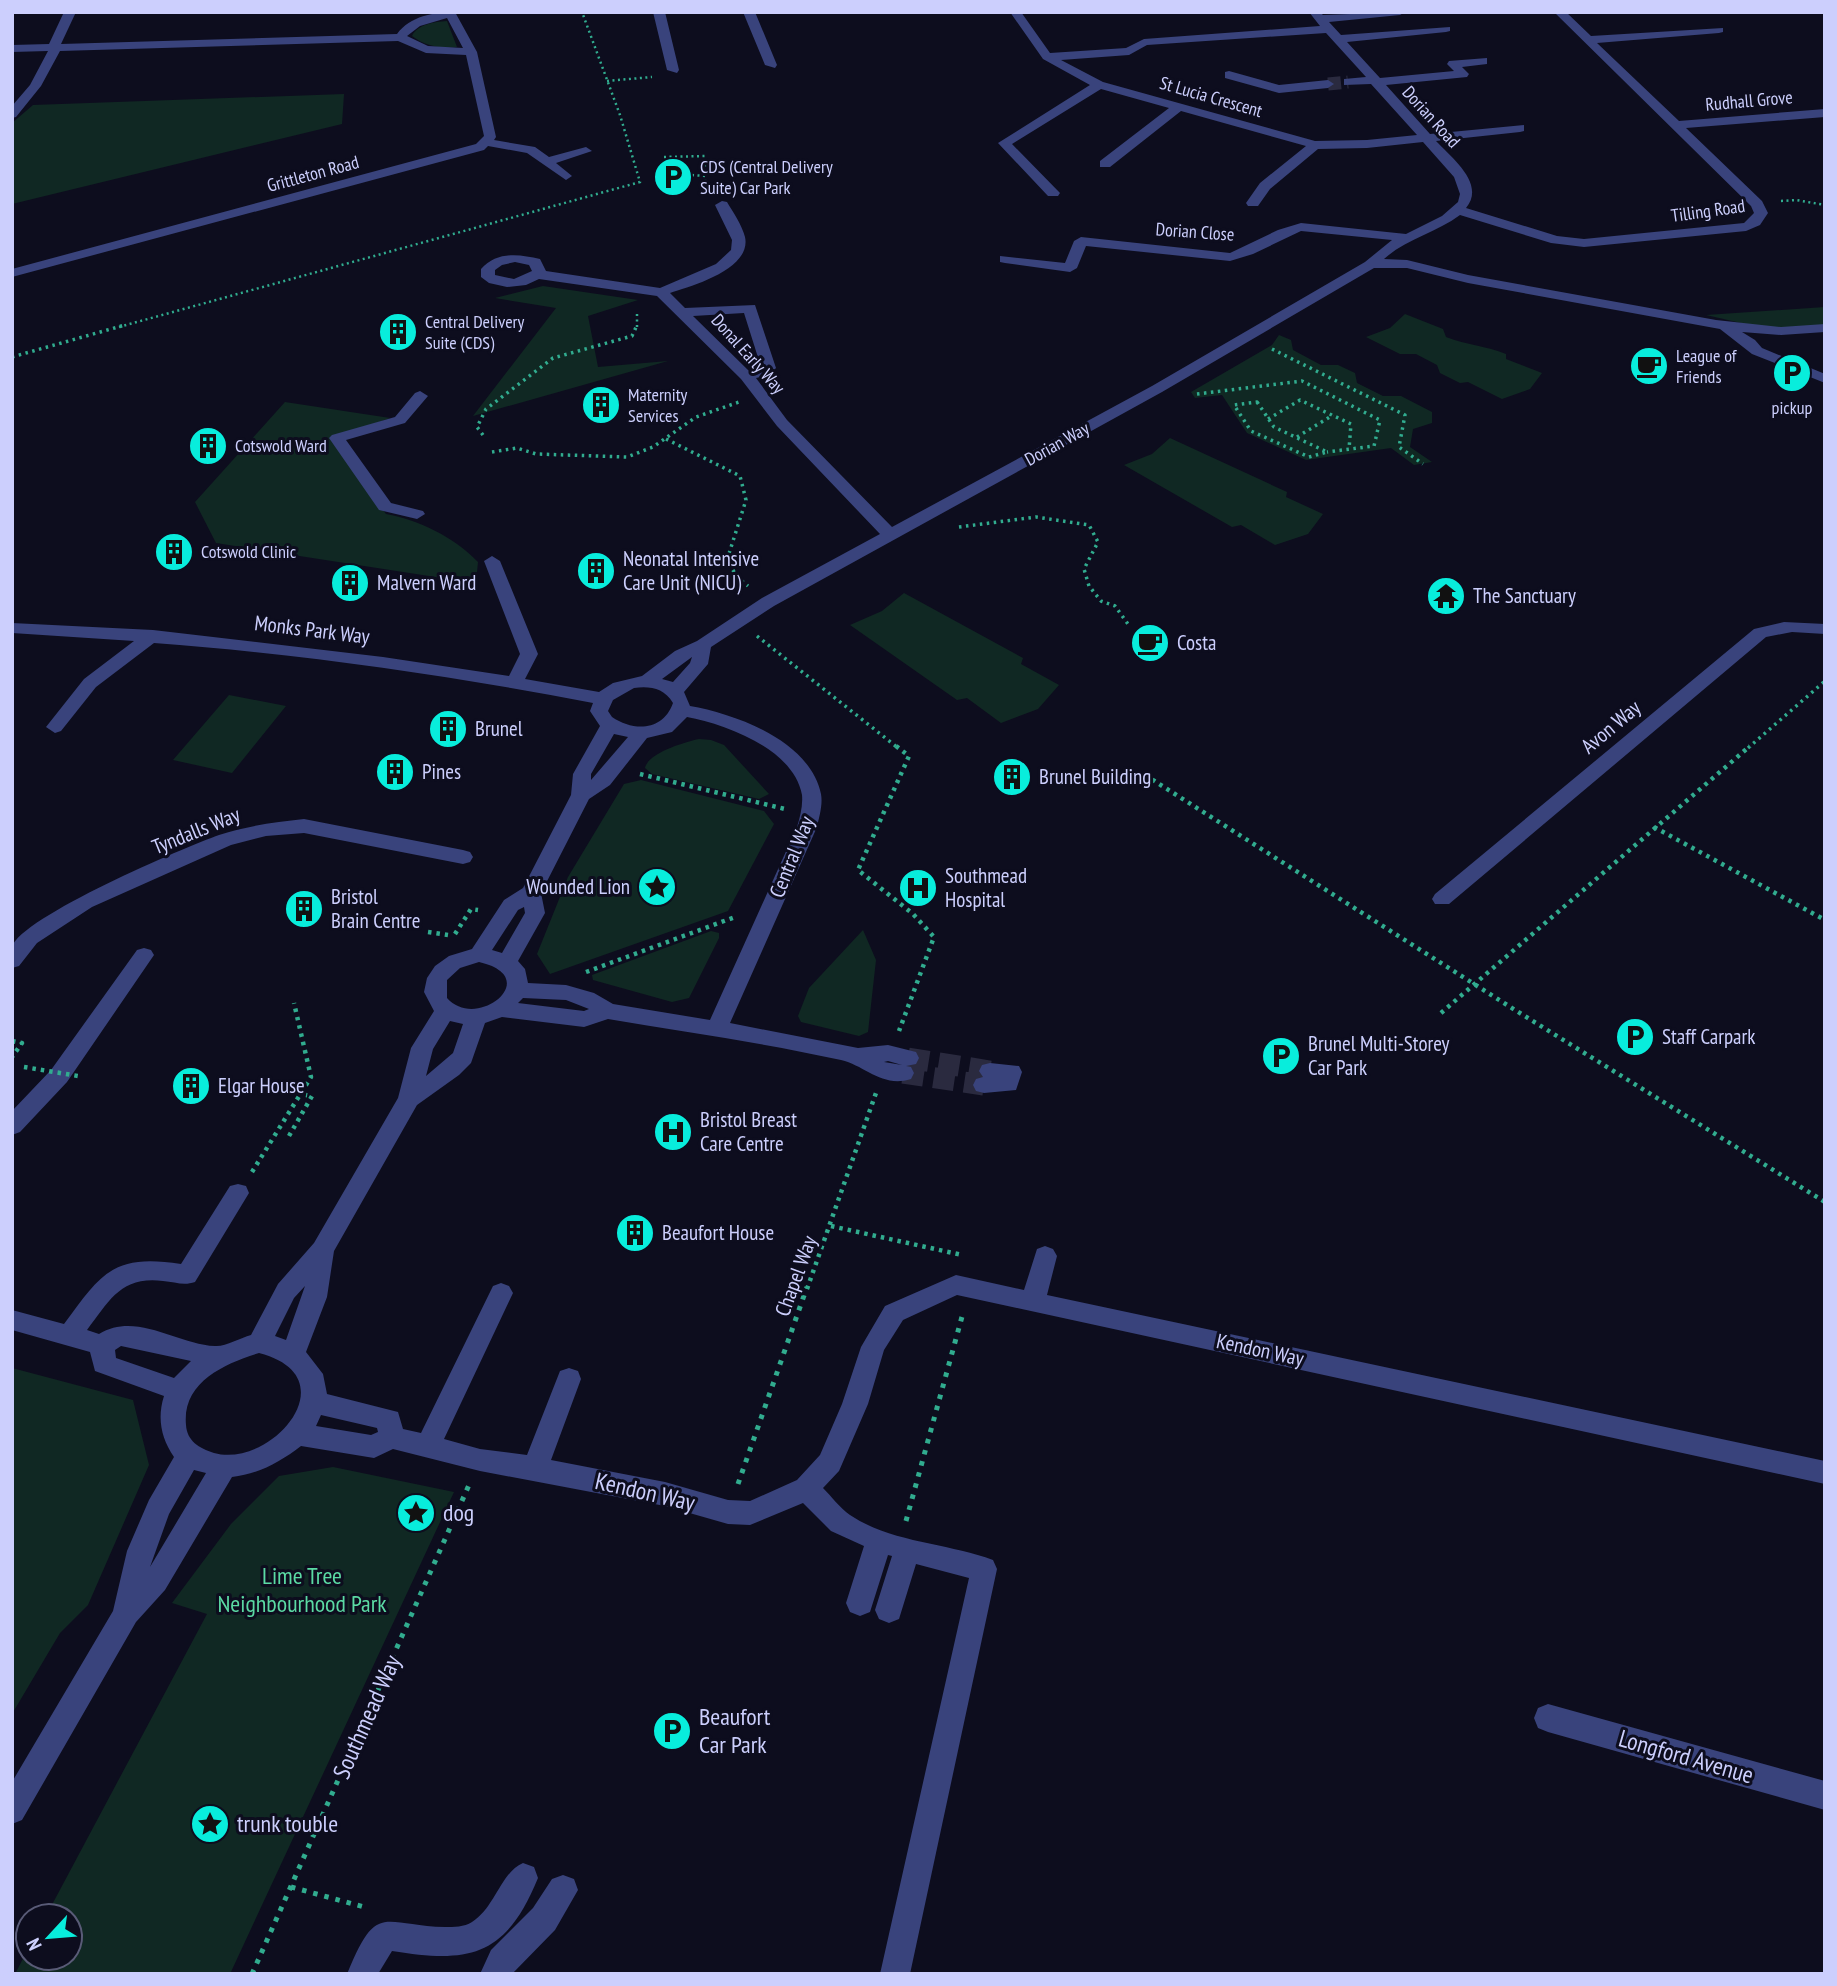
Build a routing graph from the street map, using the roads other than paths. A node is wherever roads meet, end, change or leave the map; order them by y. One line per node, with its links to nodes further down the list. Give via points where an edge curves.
1 (70, 12): 13 (street)
2 (659, 12): 19 (street)
3 (749, 12): 18 (street)
4 (1015, 12): 16 (street, St Lucia Crescent)
5 (1400, 12): 8 (street)
6 (1559, 12): 12 (street, Tilling Road)
7 (449, 13): 11 (street, via 421,21); 15 (street)
8 (1325, 25): 9 (street); 16 (street, via 1144,42 1129,51); 21 (street, Dorian Road)
9 (1446, 29)
10 (1719, 30): 12 (street)
11 (400, 37): 13 (street); 15 (street, via 426,49)
12 (1588, 40): 29 (street, Tilling Road)
13 (55, 47): 14 (street); 27 (street, via 35,86)
14 (12, 49)
15 (471, 52): 31 (street, via 490,137)
16 (1047, 57): 24 (street, St Lucia Crescent)
17 (1483, 61): 21 (street, via 1453,64 1463,74)
18 (771, 65)
19 (673, 69)
20 (1229, 75): 23 (street, via 1279,89)
21 (1375, 81): 22 (street); 30 (street, Dorian Road)
22 (1348, 82)
23 (1328, 84)
24 (1099, 85): 25 (street, St Lucia Crescent); 37 (street, via 1004,143)
25 (1180, 106): 32 (street, St Lucia Crescent); 35 (street)
26 (1825, 113): 29 (street, Rudhall Grove)
27 (12, 114)
28 (1510, 118): 30 (street, St Lucia Crescent, via 1525,133)
29 (1675, 125): 40 (street, Tilling Road, via 1757,204 1761,213 1756,222 1746,227 1584,243 1556,240)
30 (1426, 137): 32 (street, St Lucia Crescent); 40 (street, Dorian Road, via 1466,185 1466,201)
31 (487, 142): 34 (street, via 531,150); 45 (street, Grittleton Road, via 480,148)
32 (1315, 145): 38 (street)
33 (586, 150): 34 (street)
34 (548, 161): 36 (street)
35 (1105, 164)
36 (566, 176)
37 (1053, 193)
38 (1253, 203)
39 (722, 205): 47 (street, via 739,241 736,255 715,271)
40 (1458, 210): 41 (street)
41 (1410, 239): 42 (street, Dorian Close, via 1301,227 1230,257 1081,241 1069,268); 43 (street); 44 (street, Dorian Way, via 1387,248)
42 (1005, 259)
43 (1403, 262): 44 (street); 49 (street, via 1463,278)
44 (1370, 265): 55 (street, Dorian Way)
45 (12, 274)
46 (537, 274): 47 (street)
47 (655, 290): 48 (street, Donal Early Way)
48 (683, 313): 51 (street, Donal Early Way); 51 (street, via 750,309 769,368)
49 (1719, 325): 50 (street, via 1786,332); 52 (street, via 1756,351)
50 (1825, 328)
51 (746, 376): 55 (street, Donal Early Way, via 782,423)
52 (1825, 379)
53 (420, 397): 54 (street, via 400,420 337,438 385,507)
54 (416, 514)
55 (890, 536): 60 (street, Dorian Way, via 768,602)
56 (492, 561): 61 (street, via 528,654)
57 (12, 628): 59 (street, Monks Park Way)
58 (1825, 629): 72 (street, Avon Way, via 1776,627 1760,632)
59 (153, 635): 61 (street, Monks Park Way, via 323,653); 67 (street, via 90,683)
60 (704, 645): 62 (street, Dorian Way, via 681,655); 63 (street, Dorian Way, via 699,664)
61 (515, 681): 64 (street, Monks Park Way)
62 (646, 681): 63 (street); 64 (street, via 620,686)
63 (675, 691): 65 (street)
64 (604, 699): 66 (street, via 600,710)
65 (682, 710): 68 (street, via 663,729); 82 (street, Central Way, via 741,725 767,741 810,789 810,816)
66 (609, 726): 68 (street); 69 (street, via 582,774)
67 (55, 727)
68 (641, 733): 69 (street, via 603,781)
69 (581, 795): 71 (street)
70 (463, 857): 75 (street, Tyndalls Way, via 304,826 266,829 225,840 85,902 30,938)
71 (531, 893): 74 (street, via 511,905); 76 (street, via 535,913)
72 (1442, 899)
73 (144, 955): 85 (street, via 67,1066)
74 (479, 955): 76 (street); 79 (street, via 447,966 437,977 433,990)
75 (12, 961)
76 (508, 961): 77 (street, via 520,979)
77 (518, 990): 78 (street); 80 (street, via 569,991)
78 (501, 1009): 80 (street, via 584,1019); 81 (street)
79 (445, 1011): 81 (street); 84 (street, via 422,1048)
80 (608, 1011): 82 (street)
81 (476, 1017): 84 (street, via 463,1057)
82 (718, 1028): 83 (street, via 858,1056 884,1072)
83 (906, 1065)
84 (409, 1099): 87 (street)
85 (12, 1126)
86 (239, 1193): 92 (street, via 187,1275 139,1269 120,1274)
87 (322, 1250): 93 (street, via 286,1291); 95 (street, via 316,1297)
88 (1045, 1256): 90 (street)
89 (501, 1293): 102 (street)
90 (1033, 1302): 106 (street, Kendon Way); 107 (street, Kendon Way, via 956,1286 894,1313 873,1347 830,1463)
91 (12, 1320): 92 (street)
92 (70, 1335): 94 (street)
93 (259, 1343): 95 (street); 96 (street)
94 (102, 1345): 96 (street, via 118,1335); 98 (street, via 104,1364)
95 (292, 1354): 99 (street, via 306,1366 314,1383)
96 (215, 1357): 98 (street, via 195,1371)
97 (569, 1379): 105 (street)
98 (180, 1391): 103 (street, via 171,1415 174,1438)
99 (313, 1402): 100 (street); 101 (street, via 389,1420)
100 (298, 1434): 101 (street, via 374,1447); 104 (street, via 251,1464)
101 (391, 1437): 102 (street, Kendon Way)
102 (428, 1445): 105 (street, Kendon Way, via 480,1460)
103 (188, 1456): 104 (street); 111 (street, via 140,1551)
104 (223, 1467): 111 (street, via 156,1581)
105 (535, 1468): 107 (street, Kendon Way, via 665,1494 728,1512 750,1513)
106 (1825, 1473)
107 (806, 1488): 108 (street, via 840,1523)
108 (895, 1545): 109 (street); 110 (street); 119 (street, via 984,1569)
109 (860, 1603)
110 (889, 1610)
111 (126, 1613): 114 (street)
112 (1548, 1718): 113 (street, Longford Avenue)
113 (1825, 1796)
114 (12, 1810)
115 (523, 1878): 117 (street, via 514,1898 474,1940 444,1944 386,1935)
116 (563, 1890): 118 (street)
117 (362, 1974)
118 (495, 1974)
119 (895, 1974)

